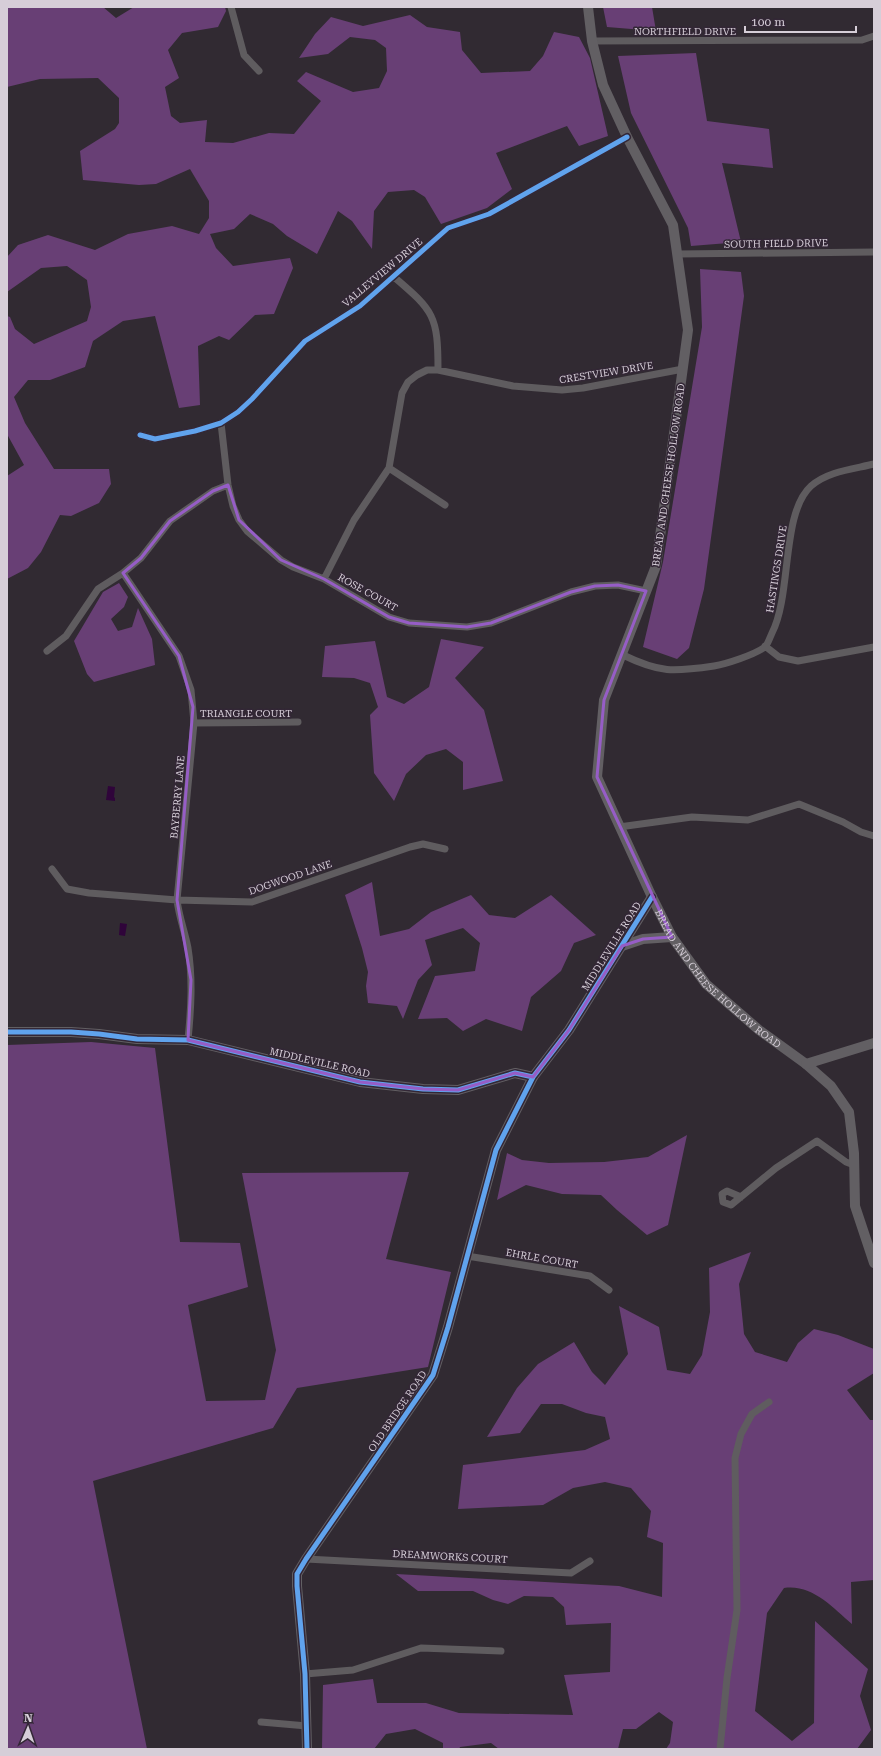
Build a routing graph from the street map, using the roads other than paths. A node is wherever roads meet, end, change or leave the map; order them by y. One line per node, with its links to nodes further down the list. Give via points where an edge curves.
1 (231, 7): 5 (street, via 244,55)
2 (588, 7): 4 (street, BREAD AND CHEESE HOLLOW ROAD)
3 (874, 36): 4 (street, NORTHFIELD DRIVE, via 862,40)
4 (592, 42): 6 (street, BREAD AND CHEESE HOLLOW ROAD, via 603,85)
5 (259, 71)
6 (627, 137): 8 (street, BREAD AND CHEESE HOLLOW ROAD, via 673,225); 9 (street, VALLEYVIEW DRIVE, via 489,214 448,228)
7 (874, 252): 8 (street, SOUTH FIELD DRIVE)
8 (678, 254): 10 (street, BREAD AND CHEESE HOLLOW ROAD, via 688,330)
9 (394, 276): 11 (street, via 421,300 436,324); 12 (street, VALLEYVIEW DRIVE, via 360,306 305,342 252,399)
10 (683, 369): 11 (street, CRESTVIEW DRIVE, via 562,390 513,386); 20 (street, BREAD AND CHEESE HOLLOW ROAD, via 656,566)
11 (438, 370): 15 (street, via 427,370 417,375 408,382 402,394)
12 (221, 423): 13 (street, VALLEYVIEW DRIVE, via 155,439); 16 (street, ROSE COURT)
13 (140, 435)
14 (874, 464): 21 (street, HASTINGS DRIVE, via 826,476 811,486 798,504 792,526 783,601 777,624)
15 (389, 468): 17 (street); 19 (street, via 354,520)
16 (228, 485): 18 (street, via 213,491 170,521 141,558); 19 (street, ROSE COURT, via 233,506 247,531 281,560)
17 (444, 505)
18 (123, 573): 23 (street, via 98,589 66,636); 26 (street, BAYBERRY LANE, via 179,656 191,690)
19 (324, 578): 20 (street, ROSE COURT, via 389,617 409,623 467,628 491,623 571,592 595,586 618,585)
20 (646, 591): 24 (street, BREAD AND CHEESE HOLLOW ROAD)
21 (765, 646): 22 (street, via 779,657 798,661); 24 (street, via 728,663 681,670 646,666)
22 (874, 647)
23 (47, 652)
24 (622, 654): 27 (street, BREAD AND CHEESE HOLLOW ROAD, via 604,700 597,777)
25 (298, 722): 26 (street, TRIANGLE COURT)
26 (194, 723): 32 (street, BAYBERRY LANE)
27 (620, 827): 28 (street, via 692,817 748,820 799,804); 31 (street, BREAD AND CHEESE HOLLOW ROAD)
28 (874, 836)
29 (445, 849): 32 (street, DOGWOOD LANE, via 423,844 410,847 252,902)
30 (52, 869): 32 (street, DOGWOOD LANE, via 67,890)
31 (652, 898): 33 (street, BREAD AND CHEESE HOLLOW ROAD); 34 (street, MIDDLEVILLE ROAD)
32 (177, 900): 36 (street, BAYBERRY LANE, via 179,918 188,947 192,980)
33 (672, 937): 34 (street, via 643,939); 38 (street, BREAD AND CHEESE HOLLOW ROAD, via 706,984 759,1030)
34 (622, 946): 39 (street, MIDDLEVILLE ROAD, via 569,1030)
35 (7, 1032): 36 (street, MIDDLEVILLE ROAD, via 72,1032 137,1039)
36 (188, 1040): 39 (street, MIDDLEVILLE ROAD, via 360,1082 423,1089 458,1090 515,1073)
37 (874, 1043): 38 (street)
38 (806, 1064): 40 (street, BREAD AND CHEESE HOLLOW ROAD, via 831,1086 849,1112)
39 (533, 1077): 42 (street, OLD BRIDGE ROAD, via 496,1150)
40 (854, 1165): 41 (street, via 817,1141 776,1168); 43 (street, BREAD AND CHEESE HOLLOW ROAD, via 855,1206)
41 (741, 1197)
42 (467, 1256): 44 (street, EHRLE COURT, via 590,1276); 46 (street, OLD BRIDGE ROAD, via 433,1375)
43 (874, 1263)
44 (609, 1290)
45 (769, 1402): 53 (street, via 752,1414 741,1434 735,1458 736,1610)
46 (306, 1559): 47 (street, DREAMWORKS COURT, via 571,1573); 49 (street, OLD BRIDGE ROAD, via 297,1574)
47 (590, 1561)
48 (500, 1651): 49 (street, via 421,1648 353,1670)
49 (305, 1674): 51 (street, OLD BRIDGE ROAD)
50 (261, 1722): 51 (street)
51 (307, 1726): 52 (street, OLD BRIDGE ROAD)
52 (307, 1749)
53 (720, 1749)

